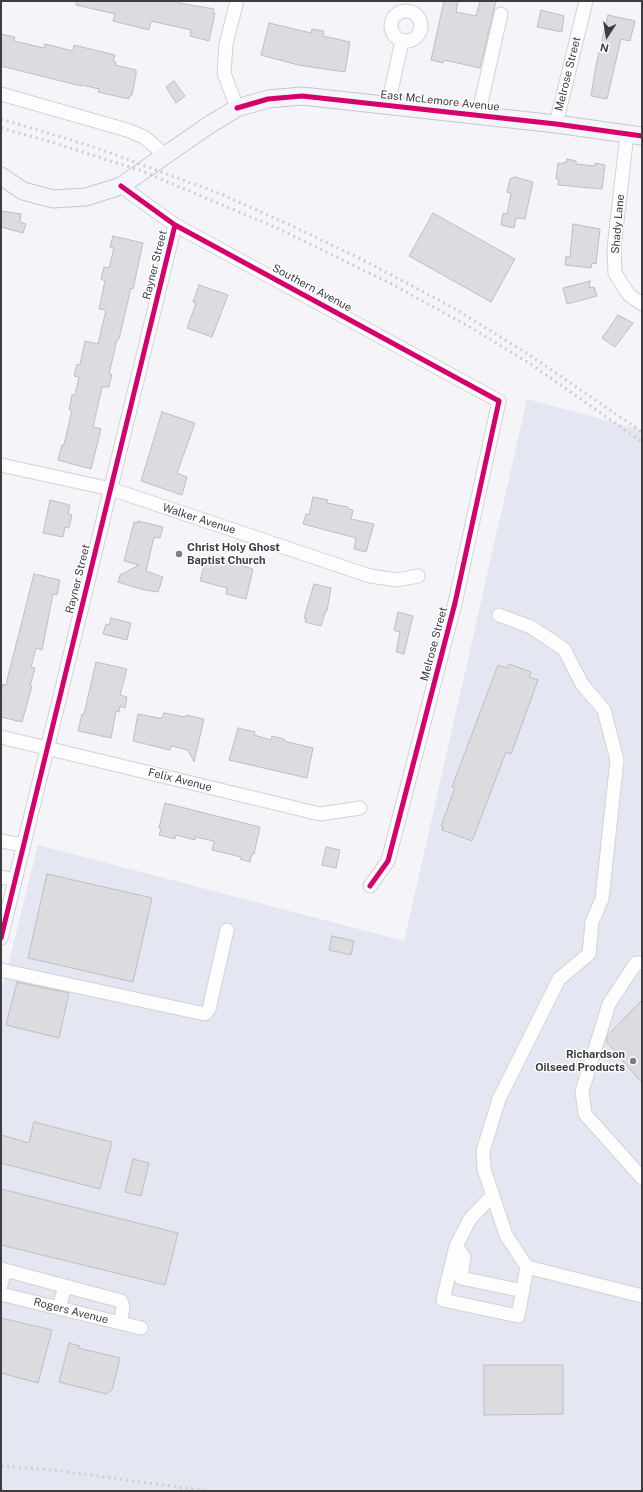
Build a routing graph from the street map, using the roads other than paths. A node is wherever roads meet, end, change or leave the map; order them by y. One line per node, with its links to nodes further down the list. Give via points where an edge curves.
1 (237, 1): 7 (street, via 226,44 224,73)
2 (586, 1): 9 (street, Melrose Street)
3 (501, 14): 8 (street)
4 (402, 41): 6 (street)
5 (1, 94): 11 (street, via 127,130 144,137)
6 (388, 106): 7 (main road, East McLemore Avenue, via 302,96 268,99); 8 (main road, East McLemore Avenue)
7 (237, 108): 11 (main road, East McLemore Avenue, via 208,124)
8 (478, 116): 9 (main road, East McLemore Avenue)
9 (556, 124): 10 (main road, East McLemore Avenue)
10 (634, 135): 15 (street, Shady Lane, via 614,248 615,273 629,295)
11 (165, 155): 13 (main road)
12 (1, 176): 13 (main road, via 23,191 53,198 86,197)
13 (121, 186): 14 (street, Southern Avenue)
14 (175, 225): 16 (street, Southern Avenue); 18 (street, Rayner Street)
15 (642, 304)
16 (499, 401): 28 (street, Melrose Street, via 455,603 388,861)
17 (1, 464): 18 (street, Walker Avenue)
18 (111, 489): 19 (street, Walker Avenue, via 370,576 396,580); 22 (street, Rayner Street)
19 (418, 576)
20 (499, 615): 34 (street, via 531,627 564,649 582,684 604,710 617,760 602,899 592,922 588,954 559,979 499,1098 483,1152 484,1169)
21 (1, 737): 22 (street, Felix Avenue)
22 (47, 748): 23 (street, Felix Avenue, via 320,814); 25 (street, Rayner Street)
23 (360, 808)
24 (1, 841): 25 (street)
25 (23, 844): 27 (street, Rayner Street)
26 (1, 877): 27 (street)
27 (15, 880): 30 (street, Rayner Street)
28 (370, 886)
29 (227, 930): 32 (street, via 209,1009 205,1014)
30 (1, 938)
31 (642, 963): 33 (street, via 636,963 609,1004 582,1091 585,1114)
32 (1, 970)
33 (642, 1178)
34 (492, 1196): 35 (street, via 470,1219); 36 (street, via 506,1235)
35 (456, 1246): 40 (street, via 464,1257 461,1278); 40 (street, via 443,1300 518,1316)
36 (528, 1267): 40 (street); 42 (street)
37 (3, 1269): 38 (street); 39 (street)
38 (1, 1284)
39 (65, 1286): 43 (street); 44 (street, via 120,1301 123,1308)
40 (523, 1291)
41 (1, 1294): 43 (street, Rogers Avenue)
42 (642, 1296)
43 (60, 1308): 44 (street, Rogers Avenue)
44 (120, 1323): 45 (street, Rogers Avenue)
45 (141, 1328)

